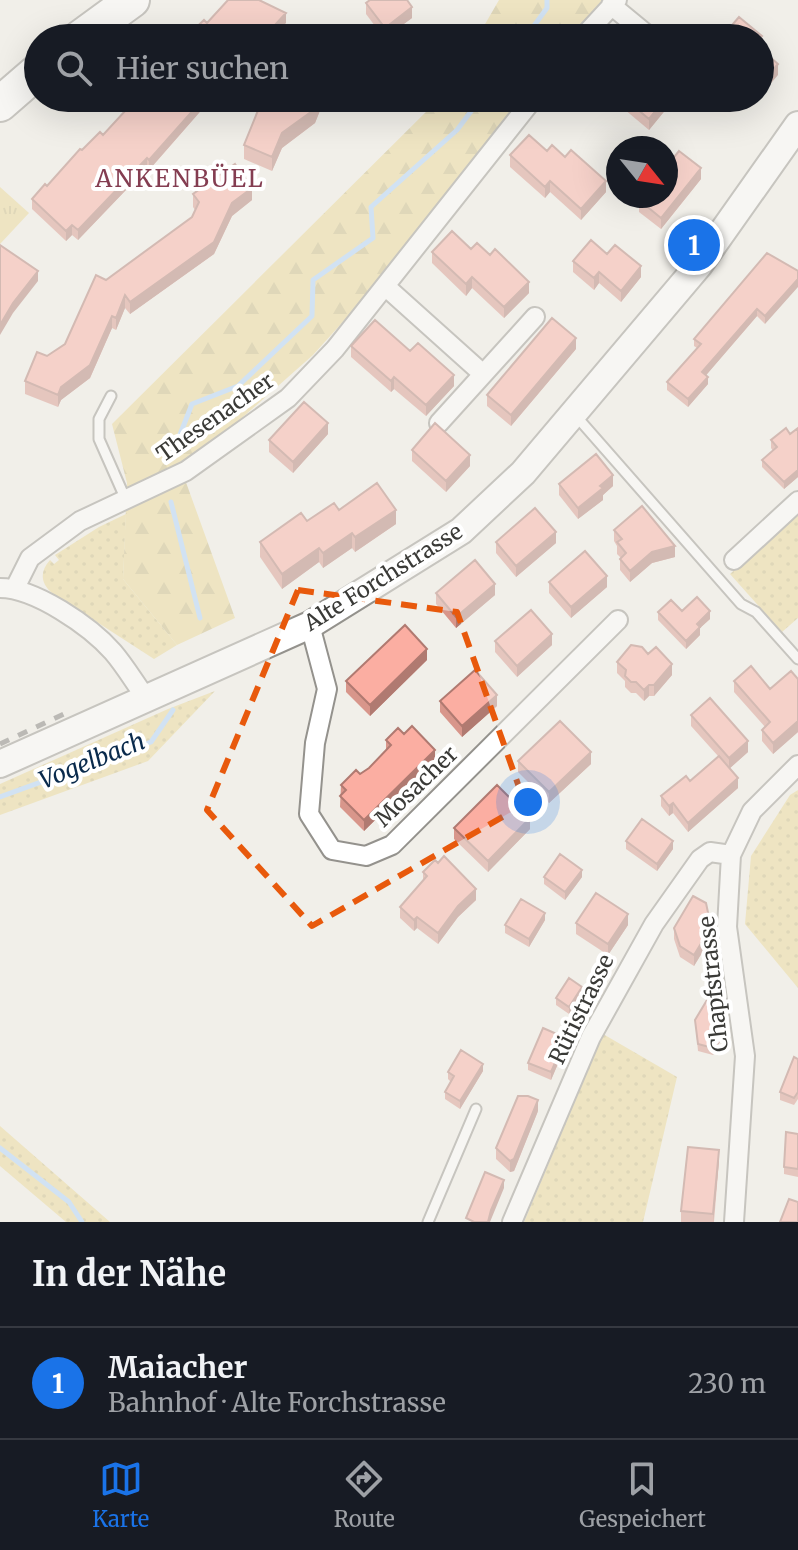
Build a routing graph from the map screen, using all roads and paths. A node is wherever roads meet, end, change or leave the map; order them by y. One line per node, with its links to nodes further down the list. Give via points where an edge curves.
1 (111, 0): 4 (highway)
2 (132, 0): 5 (highway)
3 (614, 3): 6 (street); 7 (street)
4 (79, 24)
5 (99, 24)
6 (595, 24)
7 (636, 24)
8 (24, 69): 10 (highway)
9 (24, 83): 11 (highway)
10 (0, 89)
11 (0, 104)
12 (523, 112): 14 (street, Thesenacher)
13 (797, 128): 18 (street, Alte Forchstrasse, via 699,265)
14 (385, 286): 16 (street); 20 (street, Thesenacher, via 288,398 186,471)
15 (535, 317): 16 (street)
16 (483, 374): 19 (street)
17 (111, 396): 20 (lane, via 99,419 99,439)
18 (573, 413): 25 (street, Alte Forchstrasse, via 523,473 461,531); 26 (lane, via 741,604 756,612)
19 (439, 423)
20 (126, 500): 23 (street, Thesenacher, via 80,521 30,558)
21 (798, 501): 22 (street)
22 (734, 560)
23 (7, 588): 27 (street, via 67,614 112,650)
24 (618, 620): 25 (street, Mosacher, via 392,845 366,856 332,850 309,814 315,743 327,689)
25 (310, 625): 27 (street, Alte Forchstrasse)
26 (798, 659)
27 (146, 698): 28 (street, Alte Forchstrasse)
28 (0, 764)
29 (798, 765): 30 (street, Chapfstrasse, via 752,811)
30 (731, 855): 33 (street, Rütistrasse, via 710,852 700,859 631,961 591,1037); 34 (street, Chapfstrasse, via 727,927 745,1056)
31 (476, 1109): 32 (lane)
32 (428, 1222)
33 (512, 1222)
34 (734, 1222)

